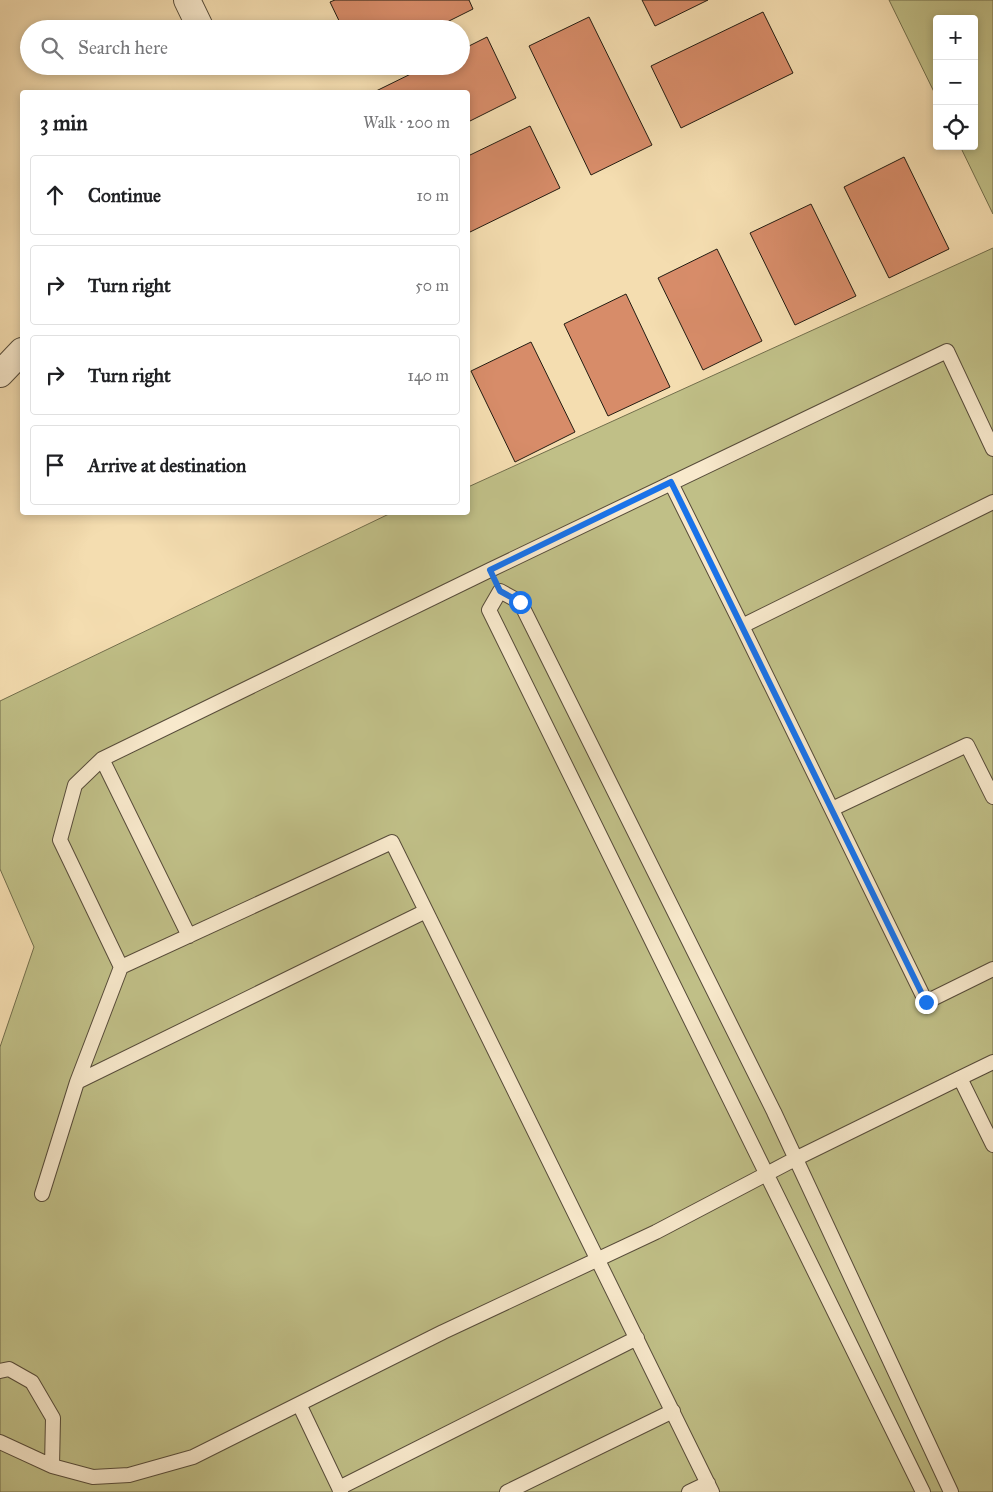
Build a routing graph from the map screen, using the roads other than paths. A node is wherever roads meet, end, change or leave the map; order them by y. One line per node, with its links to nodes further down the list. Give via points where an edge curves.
1 (187, 0): 2 (street)
2 (197, 20)
3 (20, 353): 4 (street)
4 (0, 374)
5 (993, 449): 6 (lane, via 947,351)
6 (671, 482): 8 (lane); 10 (lane)
7 (993, 502): 10 (lane)
8 (490, 570): 9 (lane); 11 (lane)
9 (500, 591): 22 (lane, via 520,602); 23 (lane, via 490,610)
10 (742, 626): 13 (lane)
11 (102, 759): 15 (lane); 16 (lane, via 75,785 60,840)
12 (993, 797): 13 (lane, via 967,745)
13 (832, 810): 17 (lane, via 926,1002)
14 (426, 911): 15 (lane, via 392,842); 20 (lane); 25 (lane)
15 (189, 936): 16 (lane)
16 (121, 967): 20 (lane)
17 (993, 969)
18 (993, 1062): 19 (lane)
19 (960, 1078): 21 (lane); 22 (lane)
20 (77, 1082): 24 (lane)
21 (993, 1144)
22 (796, 1159): 23 (lane); 37 (lane)
23 (767, 1174): 25 (lane); 36 (lane)
24 (42, 1194)
25 (599, 1259): 26 (lane); 28 (lane)
26 (637, 1338): 29 (lane); 33 (lane)
27 (0, 1372): 31 (lane, via 9,1369 32,1382 53,1418)
28 (299, 1404): 31 (lane, via 193,1457 129,1476 94,1477); 33 (lane)
29 (673, 1412): 32 (lane); 34 (lane)
30 (0, 1442): 31 (lane)
31 (52, 1466)
32 (710, 1487): 35 (lane)
33 (340, 1490)
34 (507, 1492)
35 (688, 1492)
36 (923, 1492)
37 (951, 1492)

